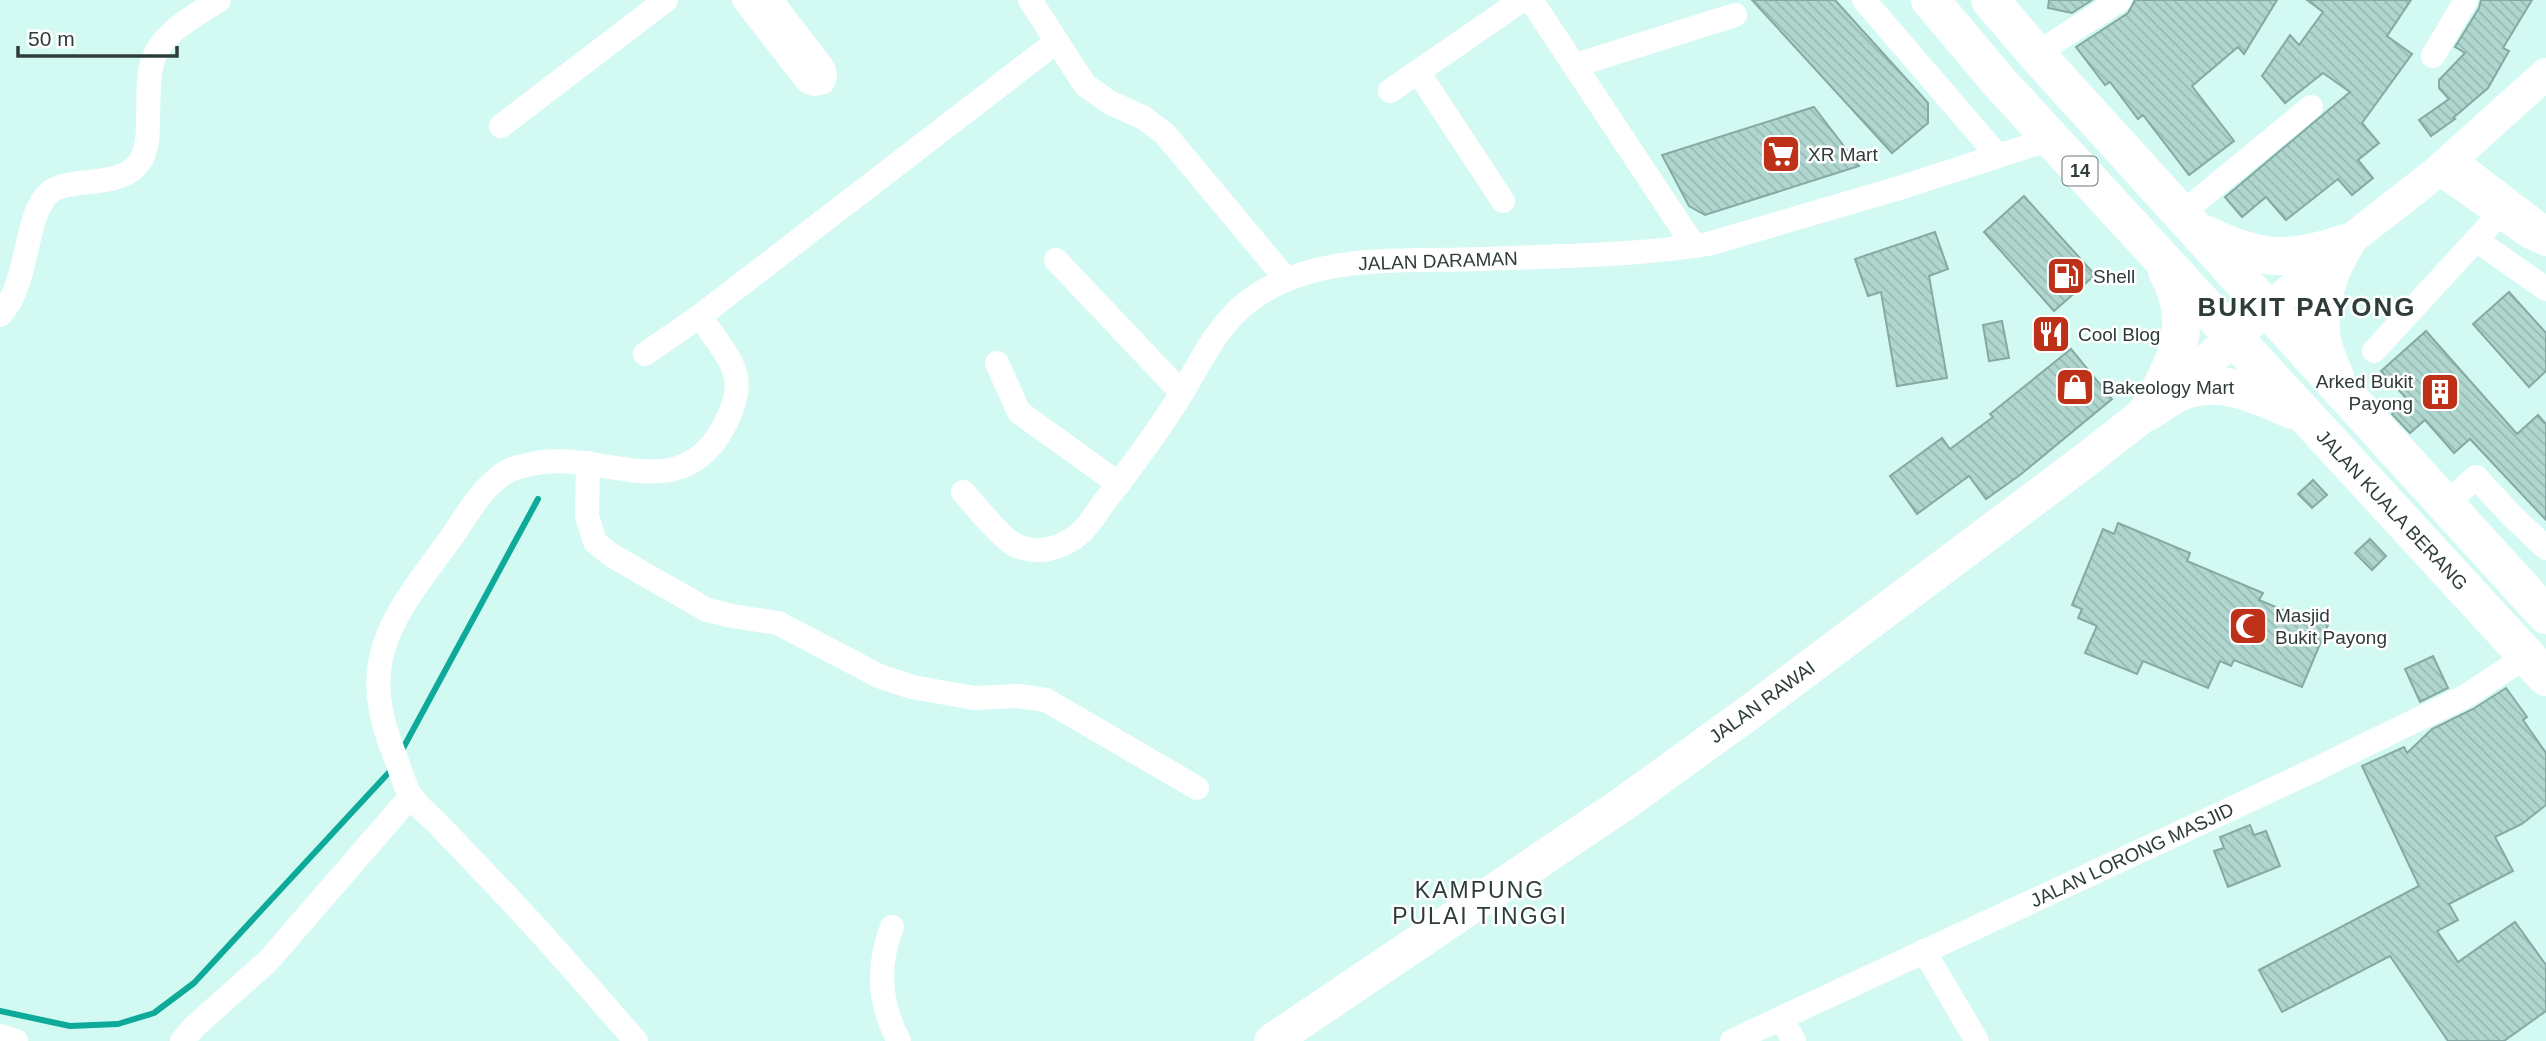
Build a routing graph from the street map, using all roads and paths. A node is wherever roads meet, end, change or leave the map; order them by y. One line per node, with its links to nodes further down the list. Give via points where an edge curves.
1 (219, 0): 39 (street, via 166,37 153,60 147,143 140,162 118,177 60,187 43,200 20,280)
2 (667, 0): 22 (street)
3 (744, 0): 4 (street, via 807,81 822,82 823,68)
4 (771, 0)
5 (1030, 0): 14 (street)
6 (1522, 0): 18 (street)
7 (1531, 0): 17 (street)
8 (1864, 0): 24 (street)
9 (1930, 0): 23 (highway, JALAN KUALA BERANG / 14)
10 (1990, 0): 15 (highway, 14)
11 (2120, 0): 15 (street)
12 (2466, 0): 16 (street)
13 (1735, 15): 17 (street)
14 (1056, 42): 36 (street, via 1095,94 1165,134); 40 (street)
15 (2036, 54): 28 (highway, 14)
16 (2433, 56)
17 (1576, 65): 33 (street)
18 (1418, 72): 20 (street); 26 (street)
19 (2546, 74): 25 (street)
20 (1390, 91)
21 (2311, 107): 28 (street)
22 (501, 126)
23 (2051, 139): 24 (street, JALAN DARAMAN); 35 (highway, JALAN KUALA BERANG / 14)
24 (1998, 156): 33 (street, JALAN DARAMAN)
25 (2445, 165): 27 (street); 29 (street, via 2538,222); 31 (street)
26 (1503, 201)
27 (2498, 216): 30 (street); 32 (street)
28 (2188, 222): 31 (highway, via 2233,248 2268,256 2314,254); 38 (highway, 14)
29 (2546, 235)
30 (2476, 240): 37 (street); 42 (street)
31 (2346, 243): 38 (street); 45 (highway, via 2327,282 2321,325 2323,345)
32 (2546, 244)
33 (1694, 246): 36 (street, JALAN DARAMAN, via 1363,263 1320,268)
34 (1056, 260): 46 (street)
35 (2162, 260): 41 (highway, JALAN KUALA BERANG / 14); 47 (highway, via 2177,289 2181,340 2172,368)
36 (1286, 279): 46 (street, JALAN DARAMAN, via 1250,300 1225,323)
37 (2546, 289)
38 (2268, 309): 41 (street); 45 (highway, 14)
39 (0, 315)
40 (699, 316): 43 (street); 49 (street, via 735,370 738,383 733,410 716,439 680,469 654,473)
41 (2234, 338): 47 (main road, JALAN RAWAI); 48 (highway, JALAN KUALA BERANG / 14)
42 (2374, 351)
43 (645, 354)
44 (997, 363): 50 (street, via 1019,412)
45 (2338, 384): 52 (highway, 14)
46 (1181, 393): 50 (street, JALAN DARAMAN)
47 (2147, 412): 48 (highway, via 2181,392 2226,386 2255,392); 66 (main road, JALAN RAWAI, via 1676,766)
48 (2304, 415): 55 (highway, JALAN KUALA BERANG / 14)
49 (588, 463): 56 (street, via 587,516 596,542 707,610 778,623 879,676 912,687 974,698 1046,700); 57 (street, via 539,463 510,469 488,487 397,613 382,646 378,676 385,733)
50 (1119, 484): 51 (street, JALAN DARAMAN, via 1080,534 1045,550 1013,544)
51 (963, 492)
52 (2446, 504): 53 (street, via 2476,477); 54 (highway, 14)
53 (2546, 548)
54 (2546, 615)
55 (2537, 666): 59 (street, JALAN LORONG MASJID)
56 (1197, 788)
57 (411, 796): 63 (street, via 268,961); 64 (street, via 531,921)
58 (892, 927): 65 (street, via 881,966 882,993)
59 (1924, 951): 60 (street, JALAN LORONG MASJID); 69 (street)
60 (1781, 1018): 67 (street, JALAN LORONG MASJID); 68 (street)
61 (0, 1036): 62 (street)
62 (16, 1041)
63 (183, 1041)
64 (636, 1041)
65 (899, 1041)
66 (1272, 1041)
67 (1731, 1041)
68 (1794, 1041)
69 (1977, 1041)

